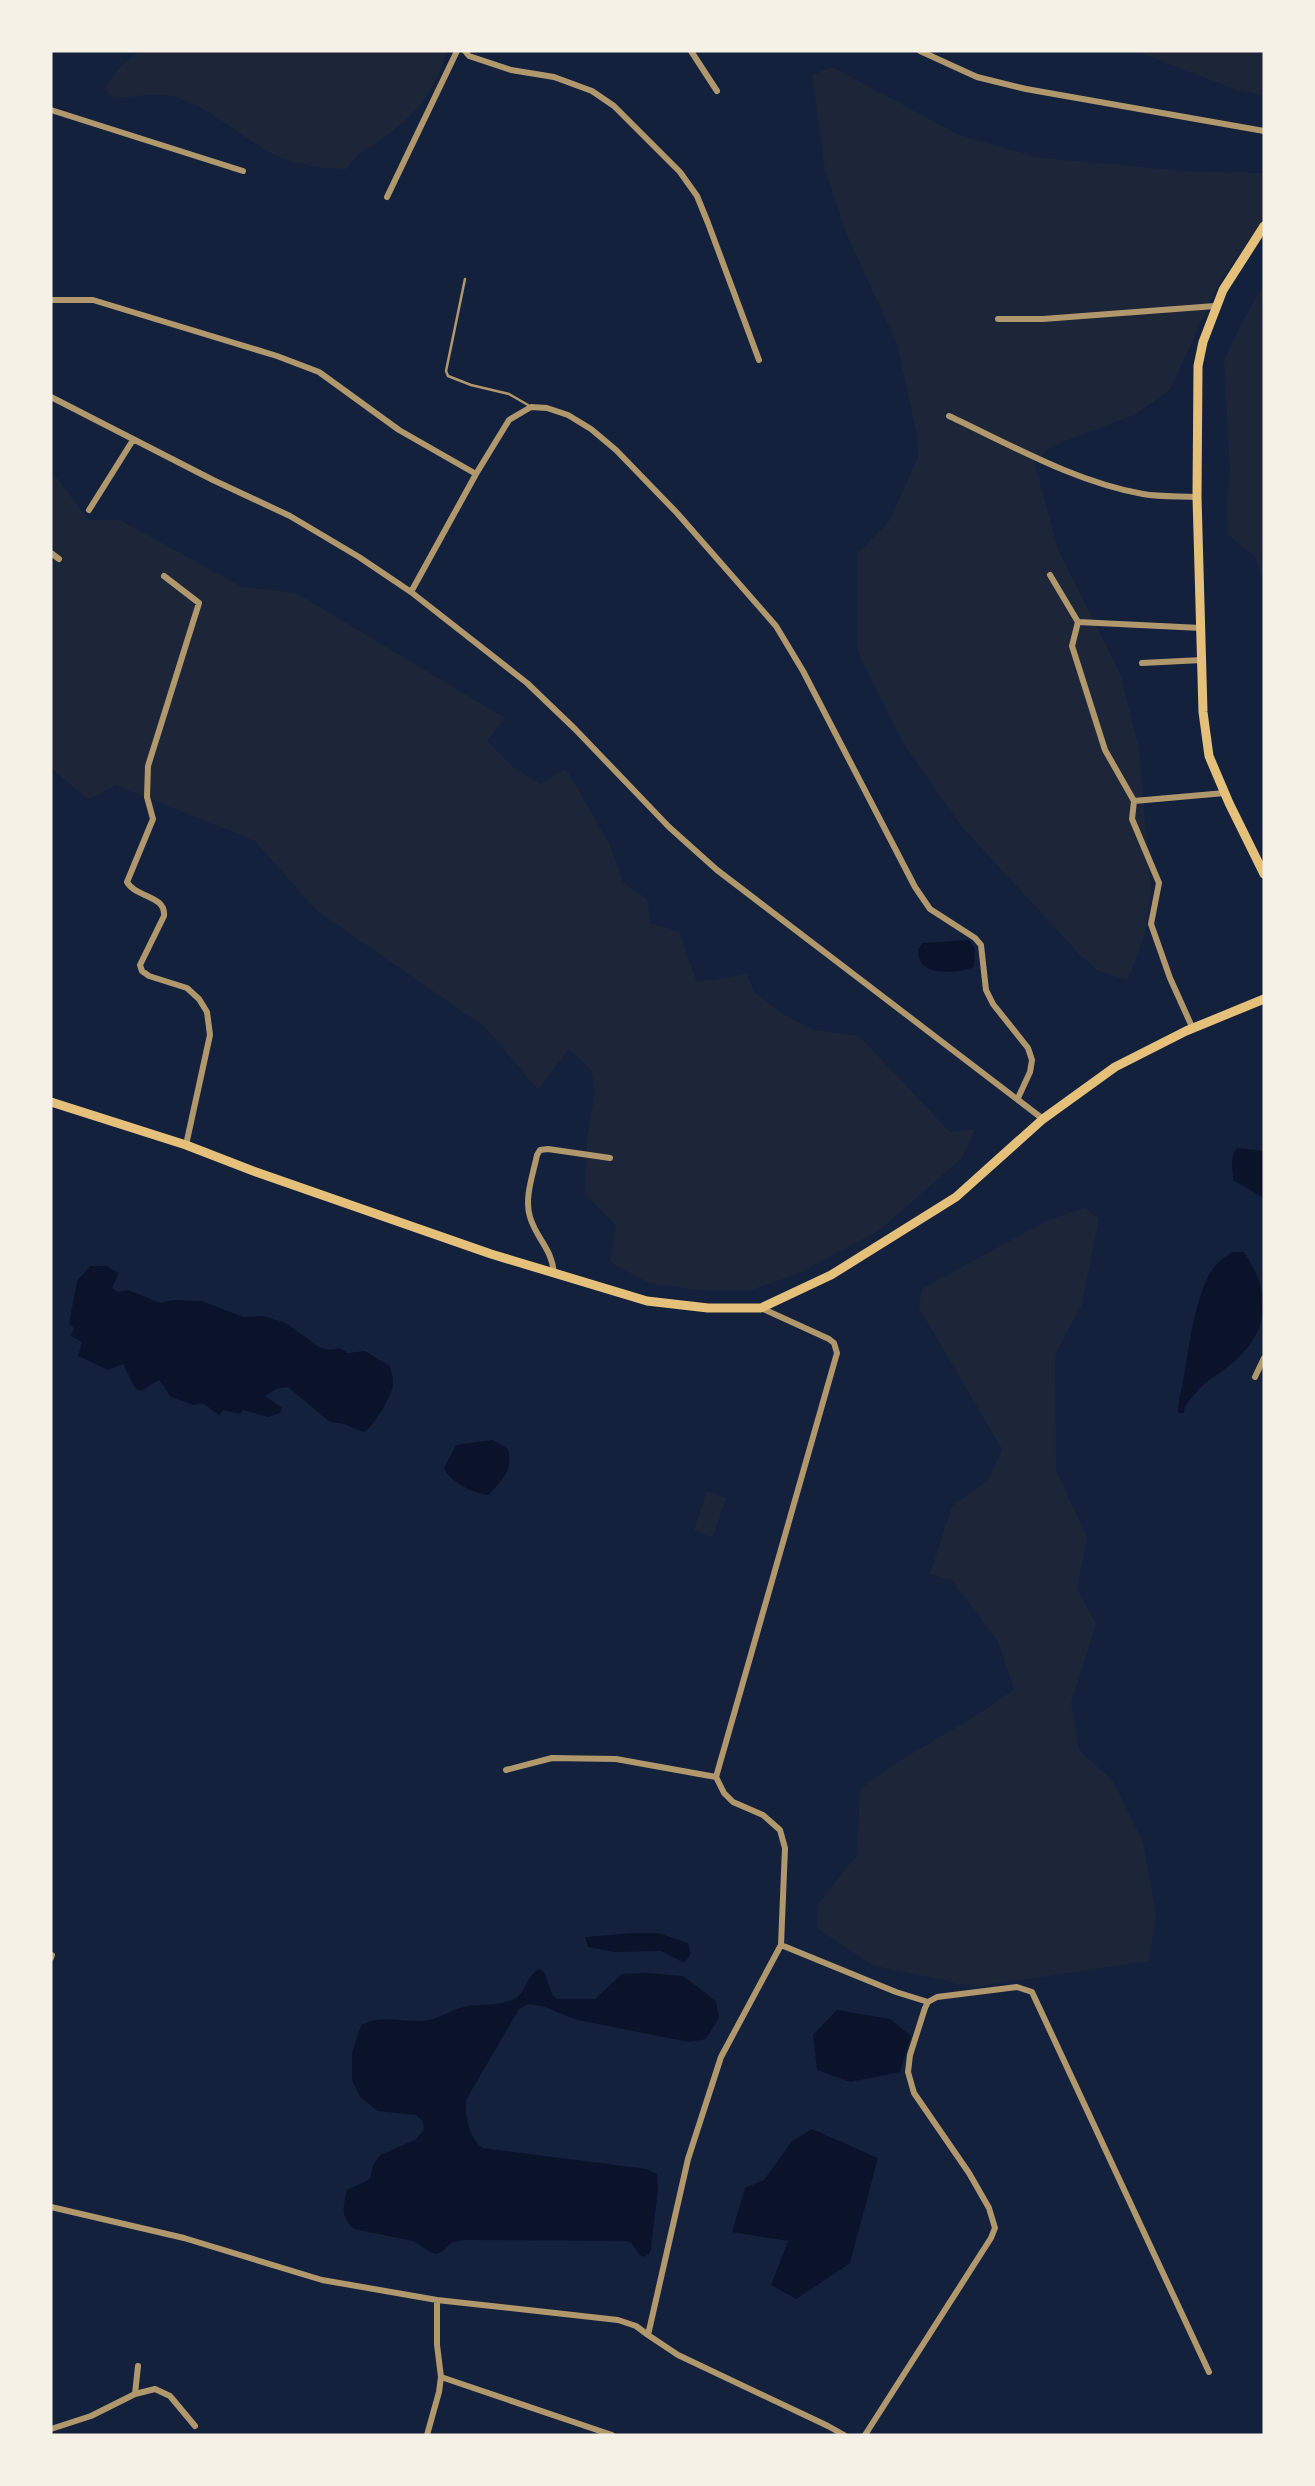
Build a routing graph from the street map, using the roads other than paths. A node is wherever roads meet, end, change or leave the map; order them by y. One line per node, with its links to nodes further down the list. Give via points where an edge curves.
1 (457, 51): 9 (street)
2 (465, 51): 15 (street, via 592,91 614,106 680,172 697,196)
3 (691, 51): 5 (street)
4 (920, 51): 7 (street, via 1002,83)
5 (717, 90)
6 (51, 110): 8 (street)
7 (1264, 131)
8 (243, 171)
9 (387, 197)
10 (1264, 226): 13 (main road)
11 (465, 279): 17 (lane, via 448,376 509,394)
12 (51, 300): 20 (street, via 93,300 319,372 399,430)
13 (1215, 306): 14 (street); 21 (main road, via 1198,366)
14 (998, 319)
15 (759, 360)
16 (51, 397): 19 (street)
17 (531, 407): 20 (street, via 509,420); 37 (street, via 568,415 617,450 776,626 915,887 930,909 981,945 986,990 1032,1060)
18 (949, 416): 21 (street, via 1120,489)
19 (133, 440): 22 (street); 27 (street, via 290,516)
20 (475, 474): 27 (street)
21 (1196, 497): 29 (main road)
22 (89, 510)
23 (51, 553): 24 (street)
24 (59, 559)
25 (1050, 575): 28 (street)
26 (164, 576): 40 (street, via 199,603 149,766 147,797 153,819 127,881 162,903 165,910 140,965 142,971 187,988 207,1012 210,1035)
27 (411, 592): 37 (street, via 527,683 668,827 717,870)
28 (1078, 622): 29 (street); 33 (street, via 1072,646 1105,750)
29 (1201, 628): 30 (main road)
30 (1202, 660): 31 (street); 32 (main road, via 1209,755)
31 (1142, 663)
32 (1225, 793): 33 (street); 34 (main road)
33 (1135, 801): 36 (street, via 1132,819 1159,883 1151,924)
34 (1264, 874)
35 (1264, 999): 36 (main road)
36 (1193, 1029): 39 (main road, via 1115,1067)
37 (1018, 1098): 39 (street)
38 (51, 1102): 40 (main road)
39 (1043, 1119): 43 (main road, via 947,1203 831,1275)
40 (186, 1144): 42 (main road)
41 (610, 1158): 42 (street, via 548,1149 537,1156 527,1203 530,1218 553,1258)
42 (554, 1274): 43 (main road, via 648,1301)
43 (761, 1308): 47 (street, via 829,1339 837,1353)
44 (1264, 1358): 45 (street)
45 (1255, 1377)
46 (506, 1770): 47 (street, via 552,1758 616,1759)
47 (716, 1777): 48 (street, via 733,1802 763,1815 780,1830 785,1848)
48 (781, 1945): 49 (street); 52 (street, via 721,2057 688,2159)
49 (928, 2001): 54 (street, via 1017,1987 1032,1992); 62 (street, via 910,2055 911,2083 989,2208 995,2228)
50 (51, 2207): 51 (street, via 184,2238 322,2280)
51 (437, 2301): 52 (street, via 618,2320); 55 (street)
52 (648, 2335): 61 (street, via 678,2355)
53 (138, 2366): 56 (street)
54 (1209, 2372)
55 (441, 2376): 59 (street); 60 (street)
56 (135, 2394): 57 (street, via 155,2389 170,2396); 58 (street)
57 (195, 2426)
58 (51, 2429)
59 (427, 2435)
60 (612, 2435)
61 (844, 2435)
62 (866, 2435)

